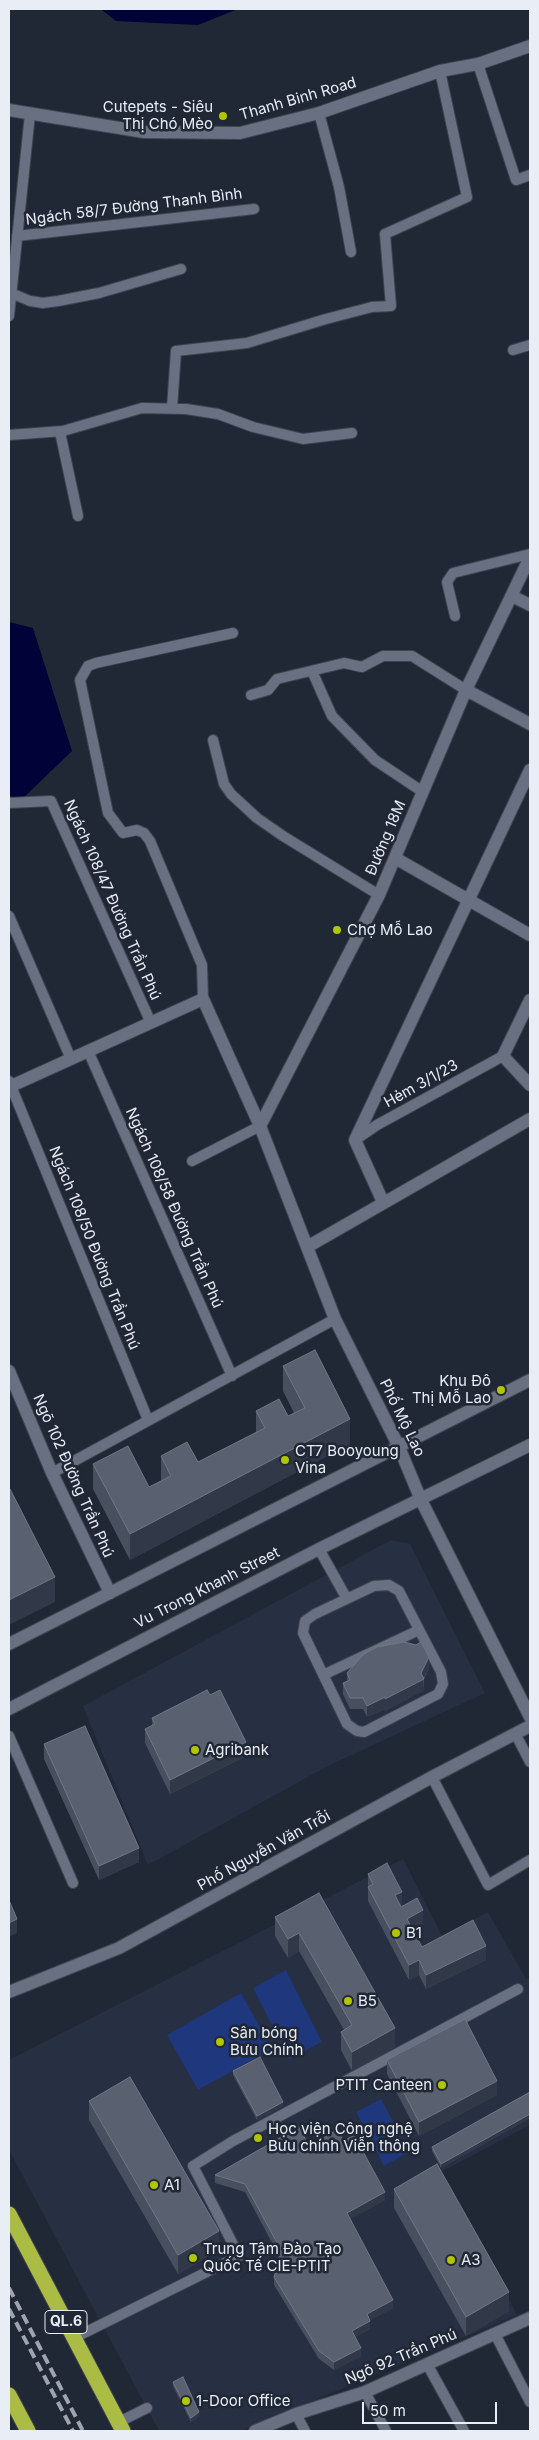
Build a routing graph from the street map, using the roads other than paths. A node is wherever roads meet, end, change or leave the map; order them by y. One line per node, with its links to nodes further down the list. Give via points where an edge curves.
1 (530, 46): 2 (street, Thanh Binh Road)
2 (478, 64): 3 (street, Thanh Binh Road); 7 (lane, via 516,180)
3 (440, 71): 5 (street, Thanh Binh Road); 16 (lane, via 467,198 384,234 391,306 326,319 247,343 176,351)
4 (9, 110): 6 (street, Thanh Binh Road)
5 (319, 113): 6 (street, Thanh Binh Road, via 240,133 144,132); 10 (lane, via 339,187)
6 (30, 114): 9 (lane)
7 (530, 175)
8 (254, 209): 9 (lane, Ngách 58/7 Đường Thanh Bình)
9 (17, 236): 12 (lane)
10 (351, 252)
11 (181, 269): 12 (lane, via 99,293 58,301 30,301)
12 (11, 293): 13 (lane)
13 (9, 316)
14 (530, 345): 15 (lane)
15 (513, 350)
16 (172, 408): 17 (lane, via 142,408); 18 (lane, via 218,414 303,440)
17 (60, 432): 19 (lane); 20 (lane)
18 (352, 433)
19 (9, 435)
20 (78, 516)
21 (530, 556): 22 (street, Đường 18M); 24 (lane, via 453,573 447,582)
22 (512, 596): 23 (street); 27 (street, Đường 18M)
23 (530, 605)
24 (456, 616)
25 (233, 633): 39 (lane, via 96,663 88,666 80,680 108,813 123,833 144,832 150,841 202,965)
26 (312, 671): 27 (lane, via 344,663 362,667 383,656 412,656); 28 (lane, via 277,679 268,690); 32 (lane, via 332,716 375,760)
27 (466, 690): 29 (street); 32 (street, Đường 18M)
28 (251, 696)
29 (530, 724)
30 (213, 740): 35 (lane, via 224,784 231,794 283,836)
31 (530, 770): 36 (street)
32 (423, 792): 34 (street, Đường 18M)
33 (9, 802): 41 (lane, Ngách 108/47 Đường Trần Phú, via 51,801)
34 (395, 858): 35 (street, Đường 18M); 36 (street)
35 (379, 895): 48 (street, Đường 18M)
36 (468, 900): 38 (street); 49 (street)
37 (9, 916): 44 (lane)
38 (530, 935)
39 (203, 999): 41 (street); 48 (street, Phố Mộ Lao)
40 (530, 1000): 43 (street)
41 (151, 1023): 42 (street)
42 (89, 1053): 44 (street); 55 (lane, Ngách 108/58 Đường Trần Phú)
43 (503, 1056): 46 (street); 49 (lane, Hẻm 3/1/23)
44 (71, 1059): 45 (street)
45 (10, 1085): 57 (lane, Ngách 108/50 Đường Trần Phú)
46 (530, 1085)
47 (530, 1119): 51 (street)
48 (260, 1126): 50 (lane); 52 (street, Phố Mộ Lao)
49 (355, 1140): 51 (street)
50 (192, 1161)
51 (383, 1202): 52 (street)
52 (307, 1247): 53 (street, Phố Mộ Lao)
53 (335, 1319): 55 (lane); 59 (street, Phố Mộ Lao)
54 (9, 1371): 60 (street, Ngõ 102 Đường Trần Phú)
55 (232, 1376): 57 (lane)
56 (530, 1380): 59 (street)
57 (148, 1420): 60 (lane)
58 (530, 1445): 61 (street, Vu Trong Khanh Street)
59 (399, 1447): 61 (street, Phố Mộ Lao); 63 (street)
60 (52, 1473): 63 (street, Ngõ 102 Đường Trần Phú)
61 (421, 1500): 62 (street, Vu Trong Khanh Street); 69 (street, Phố Mộ Lao)
62 (319, 1549): 64 (lane); 68 (street, Vu Trong Khanh Street)
63 (110, 1593): 66 (street)
64 (347, 1599): 65 (lane, via 374,1586 389,1585 398,1591); 67 (lane, via 305,1621 302,1633)
65 (419, 1630): 67 (lane); 67 (lane, via 441,1672 443,1684 438,1694 364,1732 347,1724)
66 (9, 1644)
67 (323, 1675)
68 (9, 1709)
69 (530, 1717)
70 (530, 1726): 71 (street, Phố Nguyễn Văn Trỗi)
71 (516, 1735): 73 (lane); 74 (street, Phố Nguyễn Văn Trỗi)
72 (9, 1736): 76 (lane)
73 (530, 1762)
74 (432, 1777): 75 (lane, via 488,1885); 78 (street, Phố Nguyễn Văn Trỗi, via 120,1948)
75 (530, 1860)
76 (73, 1883)
77 (518, 1989): 82 (lane, via 233,2141 193,2166 239,2256)
78 (9, 1992)
79 (9, 2214): 82 (highway, QL.6)
80 (530, 2318): 81 (street, Ngõ 92 Trần Phú)
81 (495, 2334): 83 (street, Ngõ 92 Trần Phú); 86 (lane)
82 (74, 2338): 89 (highway, QL.6)
83 (427, 2364): 84 (street, Ngõ 92 Trần Phú); 94 (lane)
84 (365, 2392): 88 (street, Ngõ 92 Trần Phú); 93 (lane)
85 (9, 2395): 90 (highway)
86 (530, 2402)
87 (146, 2408): 89 (lane)
88 (296, 2414): 91 (street, Ngõ 92 Trần Phú); 92 (lane)
89 (121, 2427)
90 (28, 2431)
91 (256, 2431)
92 (305, 2431)
93 (386, 2431)
94 (464, 2431)

